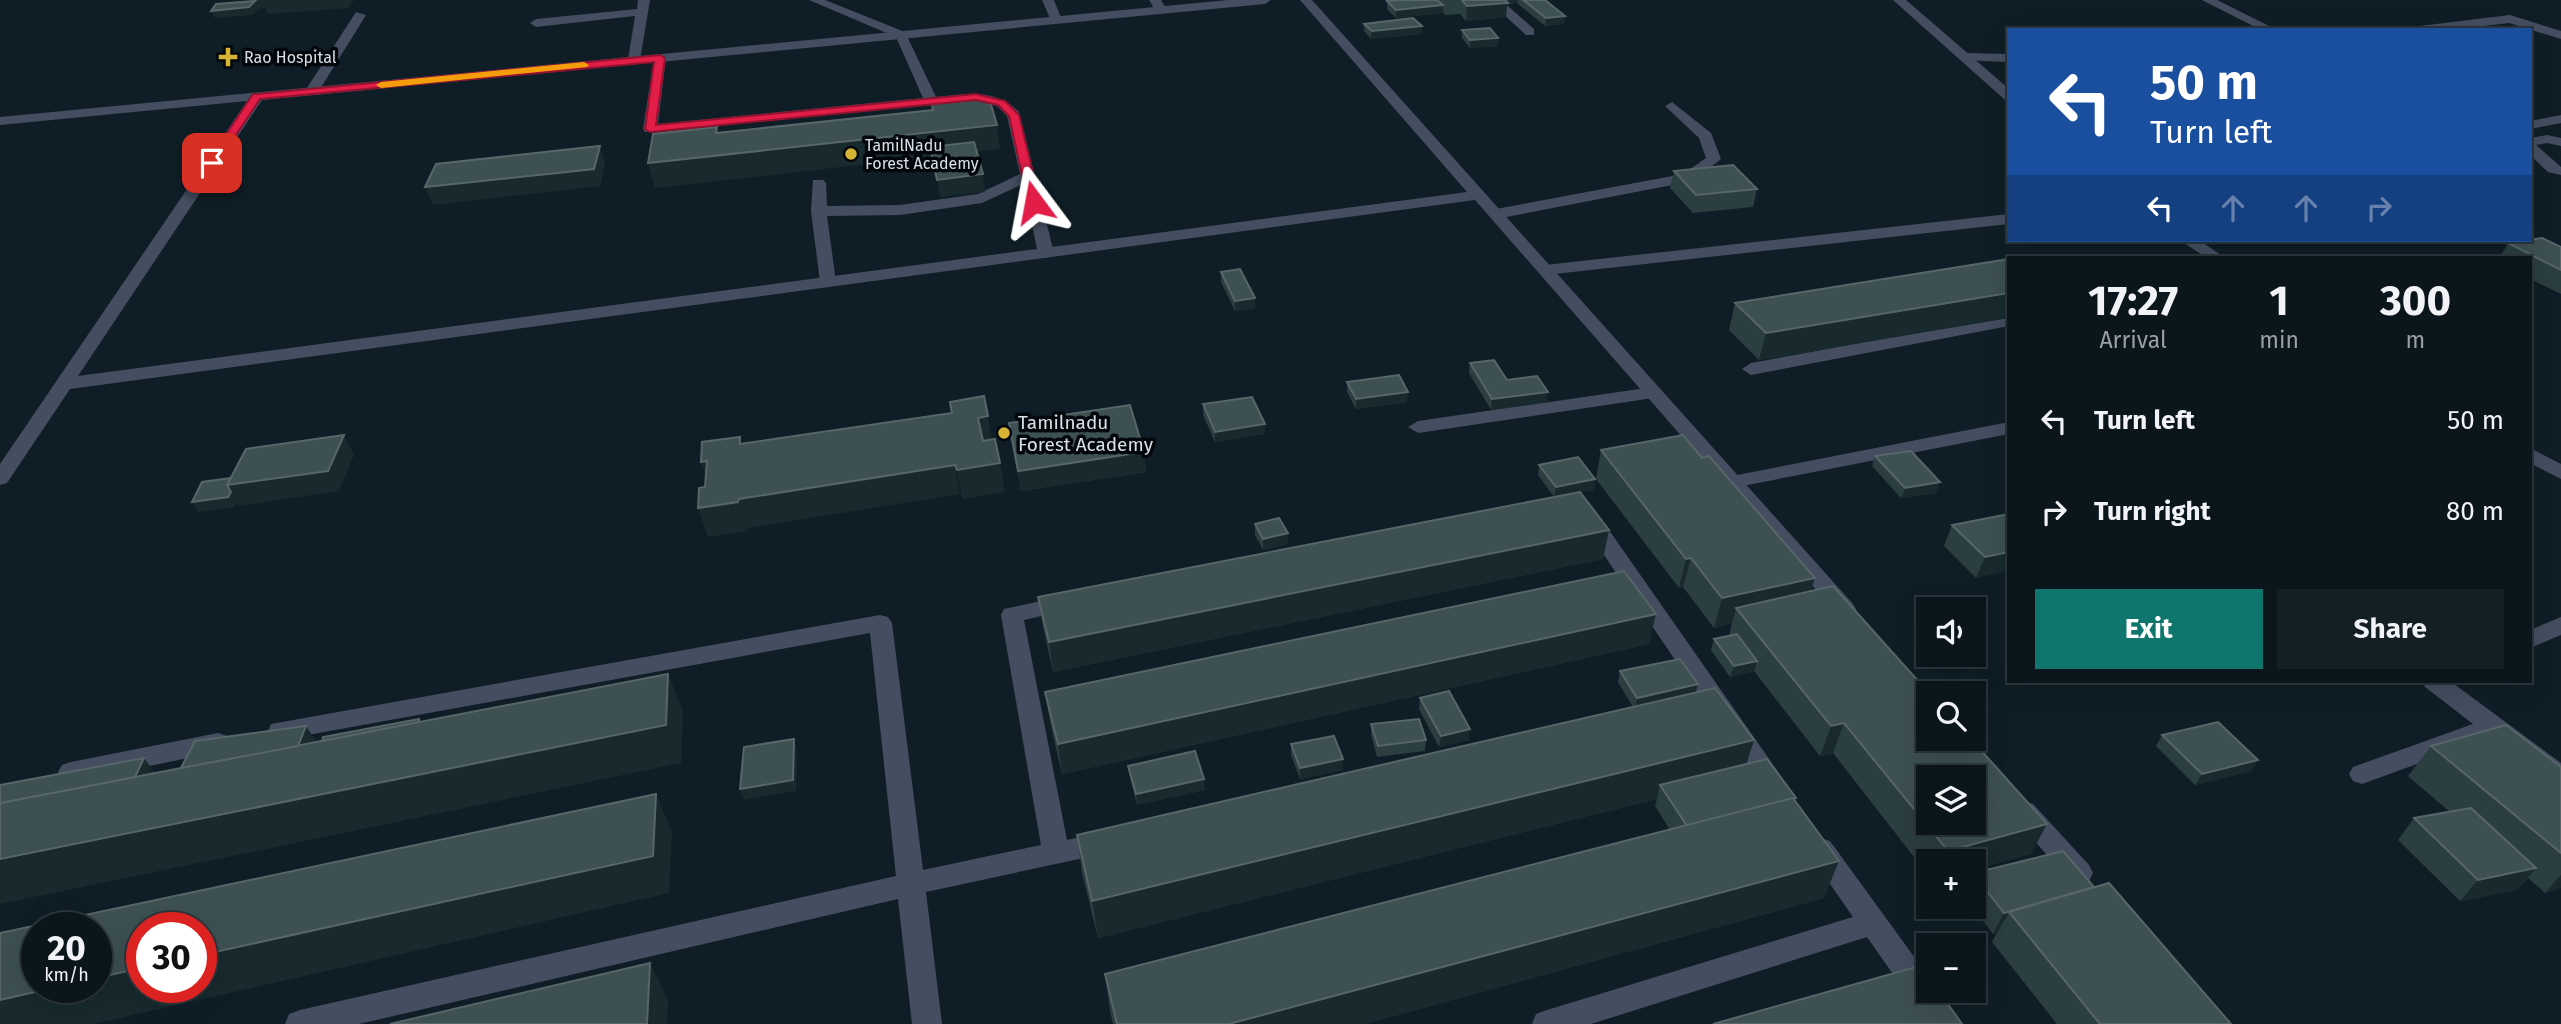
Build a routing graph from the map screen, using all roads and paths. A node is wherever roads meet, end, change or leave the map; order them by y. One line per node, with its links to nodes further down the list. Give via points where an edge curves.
1 (815, 0): 16 (street)
2 (1048, 0): 11 (street)
3 (1265, 0): 8 (street)
4 (1306, 0): 36 (street)
5 (1494, 0): 15 (street)
6 (1899, 0): 18 (street)
7 (2208, 0): 13 (street)
8 (1158, 5): 11 (street)
9 (643, 6): 12 (street); 21 (street)
10 (360, 15): 22 (street)
11 (1056, 20): 16 (street)
12 (536, 23)
13 (2267, 28)
14 (2436, 28): 17 (street, via 2510,19)
15 (1530, 32)
16 (901, 35): 19 (street); 25 (street)
17 (2561, 35)
18 (1964, 57): 20 (street); 23 (street)
19 (660, 58): 21 (street); 25 (street, via 650,129)
20 (2007, 58)
21 (634, 60): 22 (street)
22 (312, 91): 24 (street)
23 (2007, 94)
24 (257, 97): 28 (street); 47 (street)
25 (931, 101): 34 (street, via 976,97 1002,103 1014,115)
26 (1672, 106): 38 (street, via 1706,136 1714,159 1688,178)
27 (2561, 119): 29 (street)
28 (0, 121)
29 (2532, 125)
30 (2561, 142): 31 (street, via 2547,139)
31 (2532, 143)
32 (2532, 146): 33 (street, via 2553,169)
33 (2561, 171)
34 (1028, 176): 37 (street, via 982,198 900,210); 41 (street)
35 (818, 183): 37 (street)
36 (1478, 195): 38 (street); 41 (street)
37 (820, 211): 44 (street)
38 (1496, 214): 43 (street)
39 (2007, 219): 43 (street)
40 (2191, 242): 42 (street)
41 (1046, 253): 44 (street)
42 (2214, 256)
43 (1545, 270): 48 (street)
44 (828, 282): 47 (street)
45 (2007, 321): 46 (street)
46 (1751, 369)
47 (63, 384): 53 (street)
48 (1653, 393): 49 (street); 54 (street)
49 (1418, 427)
50 (2007, 428): 54 (street)
51 (2532, 454): 52 (street)
52 (2561, 472)
53 (0, 479)
54 (1732, 482): 57 (street)
55 (1570, 511): 61 (street, via 1583,508)
56 (1085, 600): 71 (street, via 1012,615)
57 (1857, 623)
58 (2561, 625): 59 (street)
59 (2532, 639)
60 (2442, 683): 63 (street)
61 (1722, 714): 62 (street); 68 (street)
62 (1695, 720)
63 (2494, 726): 64 (street); 65 (street)
64 (2362, 774)
65 (2561, 777)
66 (41, 778): 72 (street, via 880,623)
67 (2005, 789): 73 (street)
68 (1786, 802)
69 (1802, 824): 74 (street)
70 (1138, 836): 71 (street)
71 (1056, 853): 72 (street)
72 (911, 884): 75 (street); 76 (street)
73 (2095, 891)
74 (1873, 923): 77 (street); 78 (street)
75 (300, 1024)
76 (927, 1024)
77 (1547, 1024)
78 (1947, 1024)

